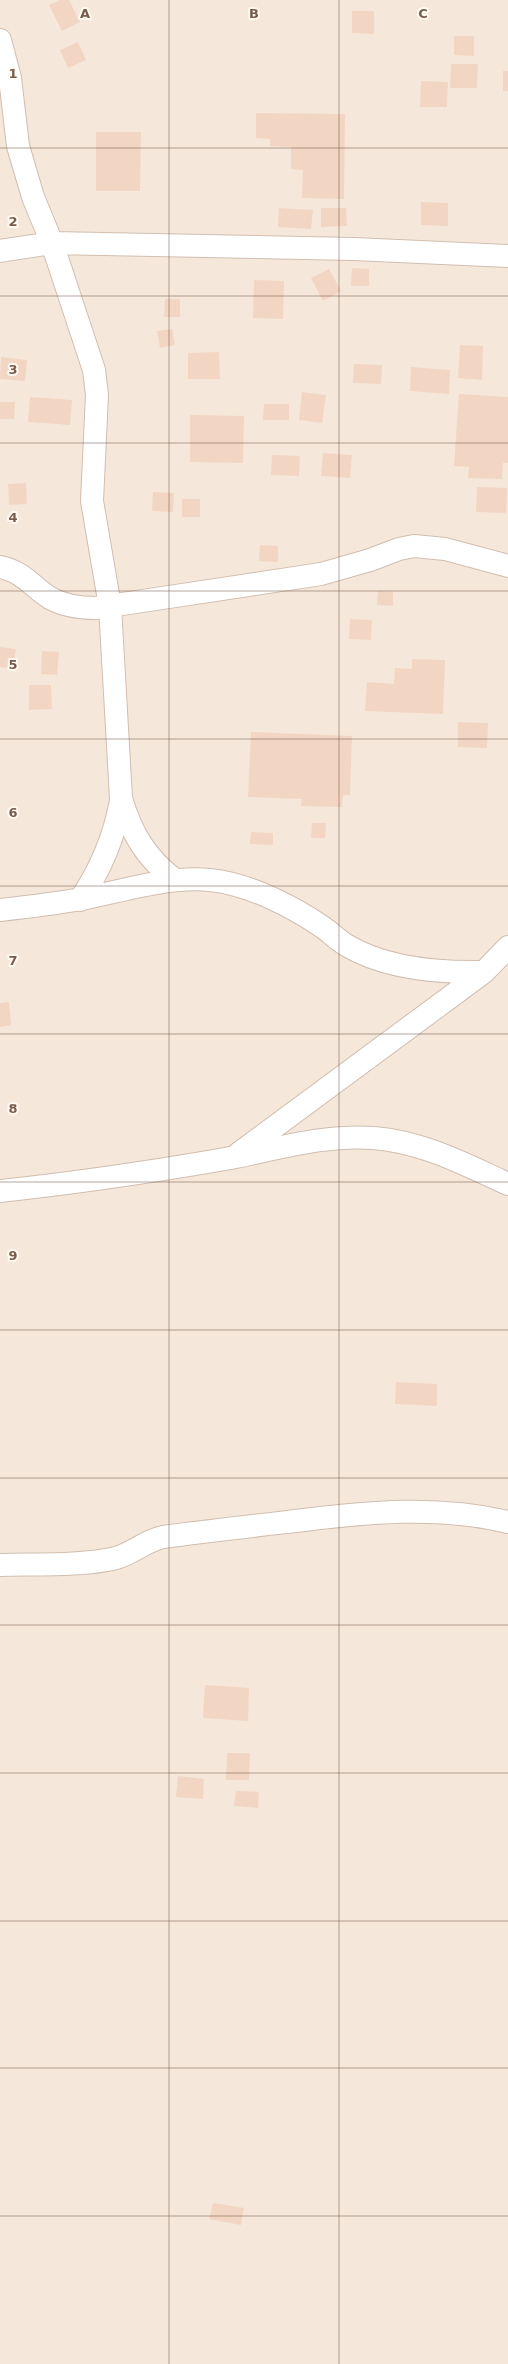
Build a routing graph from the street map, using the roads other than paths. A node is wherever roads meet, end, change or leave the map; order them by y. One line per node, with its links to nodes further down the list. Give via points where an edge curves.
1 (0, 40): 2 (street, via 10,78 18,146 33,197)
2 (52, 243): 3 (street); 4 (street, via 354,249); 7 (street, via 94,370 97,395 92,501)
3 (0, 251)
4 (508, 256)
5 (508, 566): 7 (street, via 445,549 414,546 321,574)
6 (0, 567): 7 (street, via 25,577 52,598 69,605 96,608)
7 (110, 606): 8 (street)
8 (121, 798): 9 (street, via 137,840 147,855); 10 (street, via 116,826 107,853 95,878)
9 (175, 880): 10 (street); 13 (street, via 210,880 243,888 300,913 346,945 376,958 438,972)
10 (80, 900): 11 (street)
11 (0, 910)
12 (508, 947): 13 (street)
13 (484, 972): 14 (street)
14 (234, 1157): 15 (street, via 312,1141 343,1137 374,1138 430,1149); 16 (street, via 166,1169)
15 (508, 1184)
16 (0, 1190)
17 (508, 1522): 18 (street, via 453,1513 364,1512 163,1537 145,1543 127,1554 103,1560)
18 (0, 1565)

